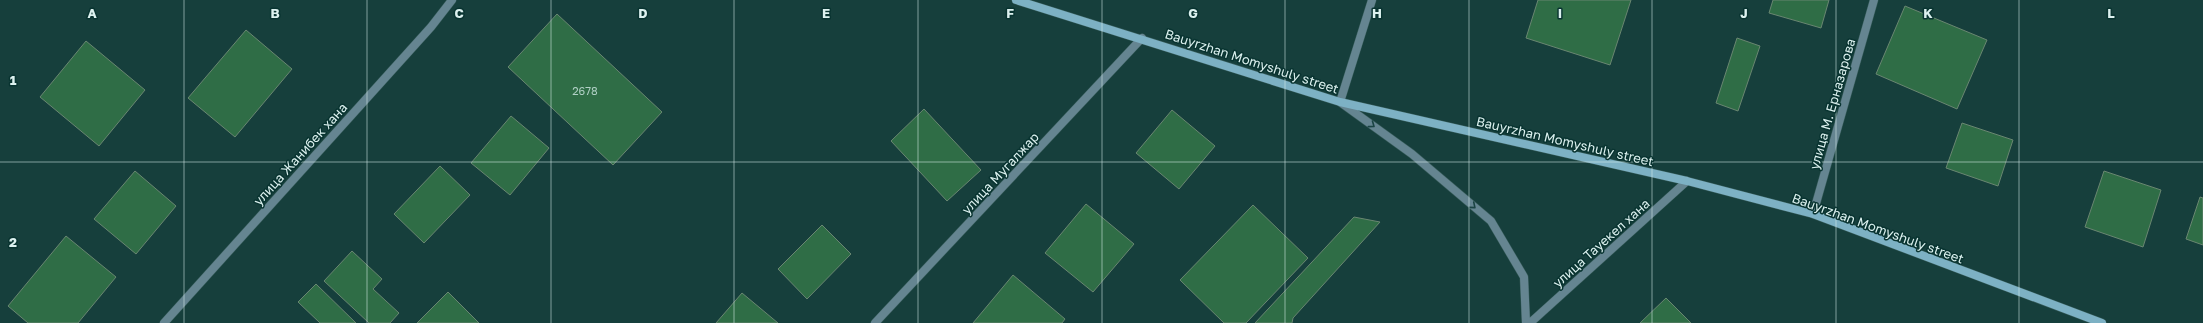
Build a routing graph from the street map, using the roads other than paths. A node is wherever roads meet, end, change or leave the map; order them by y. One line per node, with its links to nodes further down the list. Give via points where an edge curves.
1 (452, 0): 9 (street, улица Жанибек хана, via 431,27)
2 (1016, 0): 5 (street, Bauyrzhan Momyshuly street)
3 (1372, 0): 6 (street)
4 (1874, 0): 8 (street, улица М. Ерназарова)
5 (1142, 38): 6 (street, Bauyrzhan Momyshuly street); 10 (street, улица Мугалжар)
6 (1340, 102): 7 (street, Bauyrzhan Momyshuly street); 11 (street, one-way to 11, via 1412,154 1491,221 1524,277)
7 (1687, 181): 8 (street, Bauyrzhan Momyshuly street); 12 (street, улица Тауекел хана)
8 (1813, 214): 13 (street, Bauyrzhan Momyshuly street)
9 (164, 323)
10 (875, 323)
11 (1526, 323)
12 (1530, 323)
13 (2102, 323)

